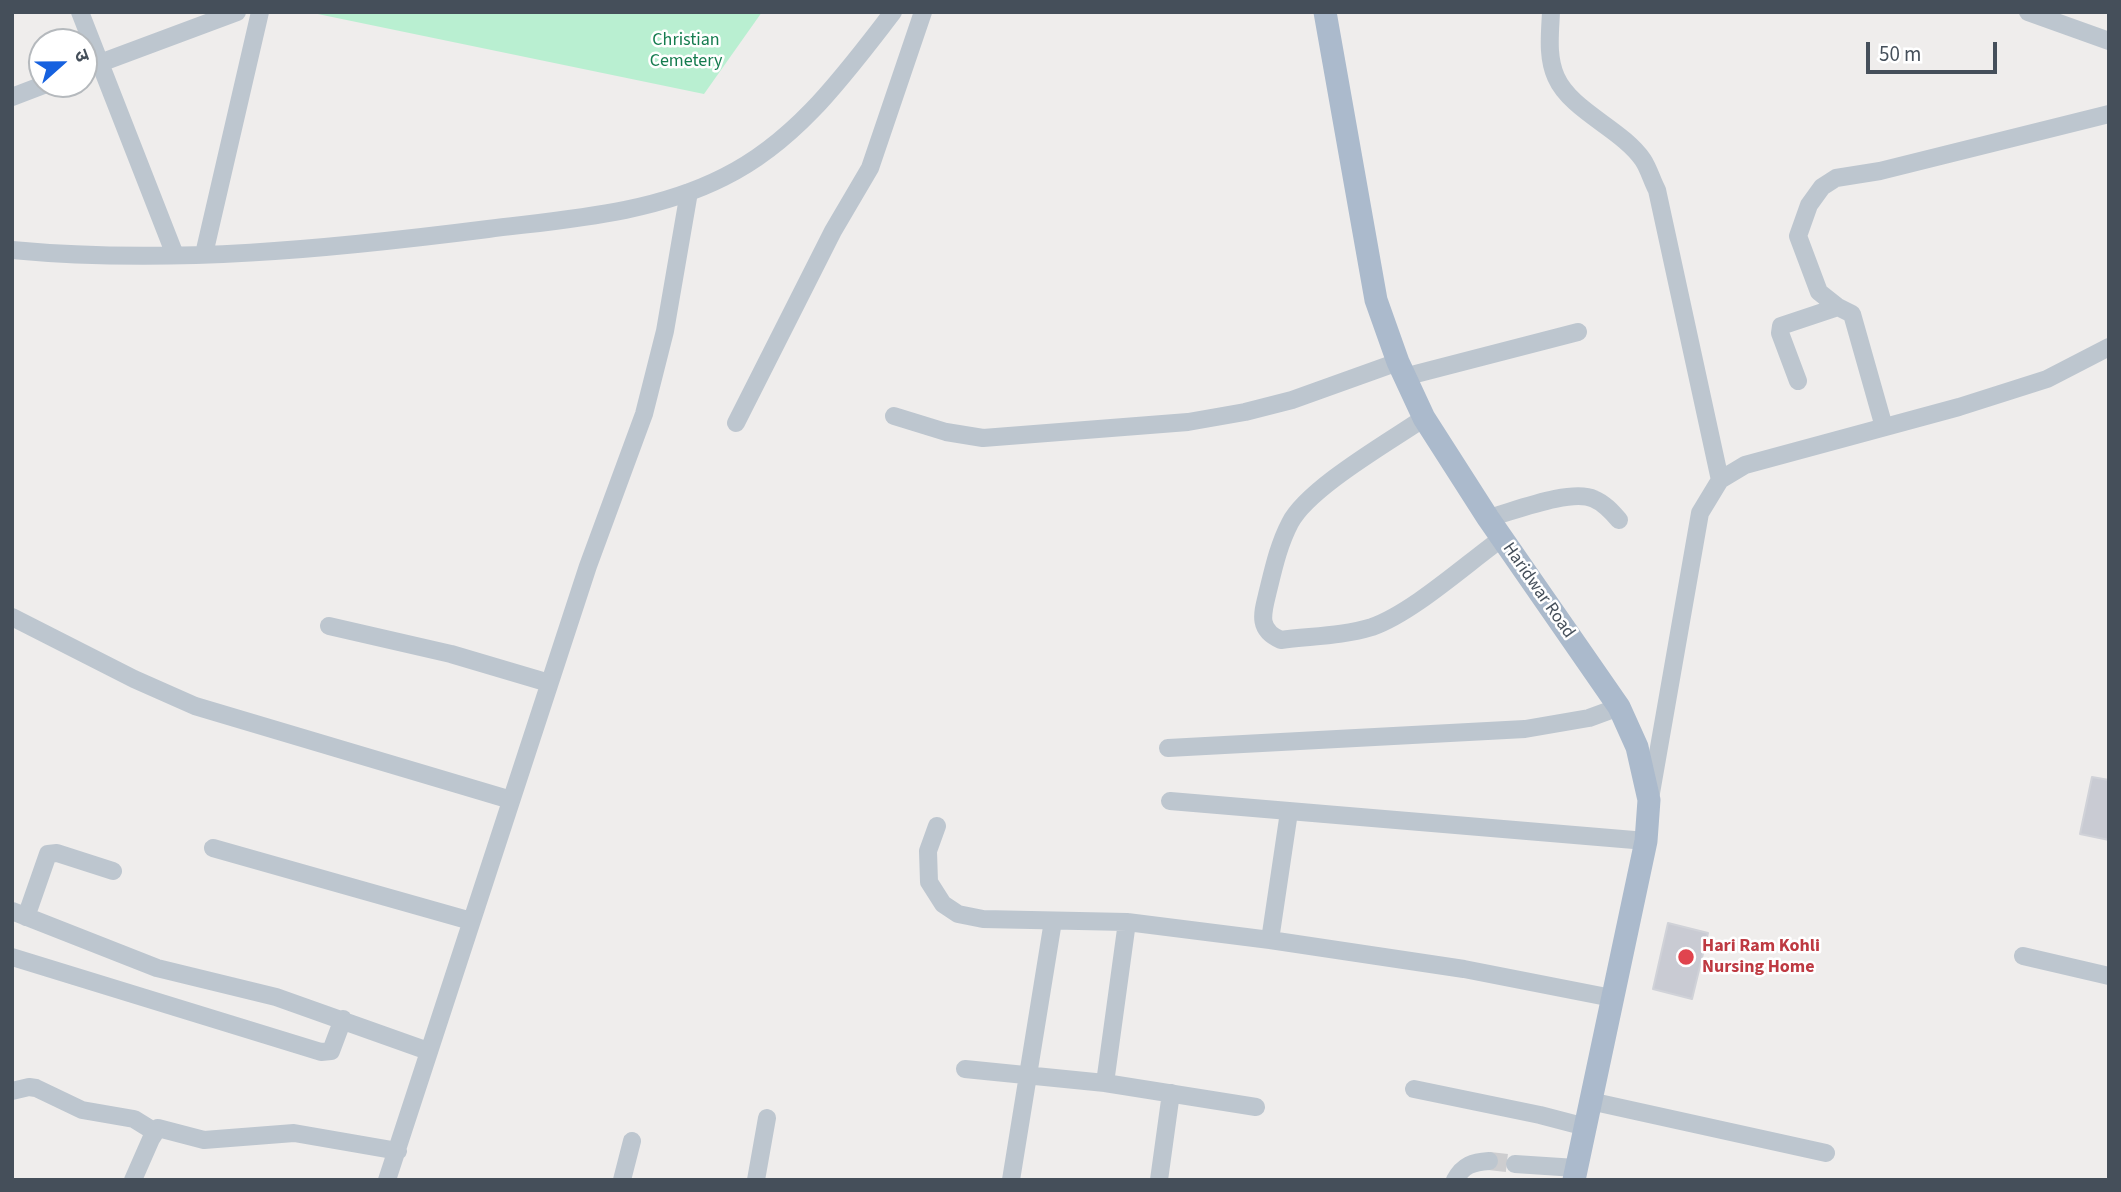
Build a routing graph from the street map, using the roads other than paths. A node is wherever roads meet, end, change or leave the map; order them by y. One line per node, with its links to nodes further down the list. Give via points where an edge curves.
1 (237, 12): 9 (street)
2 (260, 12): 14 (street)
3 (893, 12): 12 (street, via 803,121 726,177)
4 (923, 12): 23 (street, via 870,168)
5 (1325, 12): 19 (main road, Haridwar Road, via 1376,300)
6 (1551, 12): 25 (street, via 1550,54 1557,79 1578,104 1644,160 1657,190)
7 (2028, 12): 8 (street)
8 (2109, 41)
9 (98, 64)
10 (98, 80): 15 (street)
11 (2109, 114): 16 (street, via 1836,178 1822,187 1809,205 1798,236 1818,292)
12 (689, 192): 14 (street, via 590,216 322,249); 31 (street, via 654,378)
13 (12, 250): 15 (street)
14 (204, 254): 15 (street)
15 (174, 255)
16 (1838, 307): 20 (street, via 1781,326); 24 (street, via 1852,314)
17 (1578, 332): 19 (street)
18 (2109, 346): 24 (street, via 2047,379)
19 (1401, 370): 21 (street, via 1245,412 1188,422 983,438); 22 (main road, Haridwar Road)
20 (1798, 381)
21 (894, 416)
22 (1424, 418): 26 (main road, Haridwar Road); 28 (street, via 1330,482 1290,522 1262,614 1264,626 1270,635 1281,639 1372,627 1398,615)
23 (736, 423)
24 (1884, 427): 25 (street, via 1745,465)
25 (1720, 480): 35 (street, via 1700,513)
26 (1488, 519): 27 (street, via 1576,496 1592,497); 28 (main road, Haridwar Road)
27 (1619, 520)
28 (1501, 539): 32 (main road, Haridwar Road)
29 (12, 617): 34 (street, via 195,706)
30 (329, 626): 31 (street)
31 (549, 683): 34 (street)
32 (1619, 707): 33 (street, via 1589,718 1525,729); 35 (main road, Haridwar Road, via 1637,747)
33 (1168, 748)
34 (511, 800): 43 (street)
35 (1649, 800): 39 (main road, Haridwar Road)
36 (1170, 801): 37 (street)
37 (1289, 812): 39 (street); 46 (street)
38 (937, 827): 44 (street, via 928,851 929,882 943,904 958,914 983,919)
39 (1646, 841): 50 (main road, Haridwar Road)
40 (213, 848): 43 (street)
41 (113, 872): 42 (street, via 48,854)
42 (19, 914): 51 (street, via 157,968)
43 (471, 921): 52 (street)
44 (1053, 921): 45 (street); 54 (street)
45 (1127, 922): 46 (street); 55 (street)
46 (1270, 940): 50 (street, via 1464,969)
47 (2022, 956): 49 (street)
48 (12, 957): 51 (street, via 321,1052 331,1051)
49 (2109, 976)
50 (1612, 998): 59 (main road, Haridwar Road)
51 (343, 1019): 52 (street)
52 (428, 1051): 65 (street)
53 (965, 1069): 54 (street)
54 (1028, 1076): 55 (street); 74 (street)
55 (1105, 1083): 58 (street)
56 (1414, 1089): 62 (street)
57 (12, 1091): 63 (street, via 36,1088 82,1110 134,1119)
58 (1171, 1093): 60 (street); 75 (street)
59 (1590, 1101): 62 (main road, Haridwar Road); 66 (street)
60 (1256, 1107)
61 (767, 1118): 73 (street)
62 (1586, 1127): 69 (main road, Haridwar Road)
63 (155, 1132): 65 (street, via 164,1128 204,1140 295,1133); 70 (street)
64 (632, 1141): 72 (street)
65 (398, 1151): 71 (street)
66 (1826, 1153)
67 (1489, 1161): 76 (street, via 1465,1166)
68 (1515, 1164): 69 (street)
69 (1575, 1174)
70 (133, 1180)
71 (387, 1180)
72 (622, 1180)
73 (756, 1180)
74 (1011, 1180)
75 (1159, 1180)
76 (1455, 1180)

